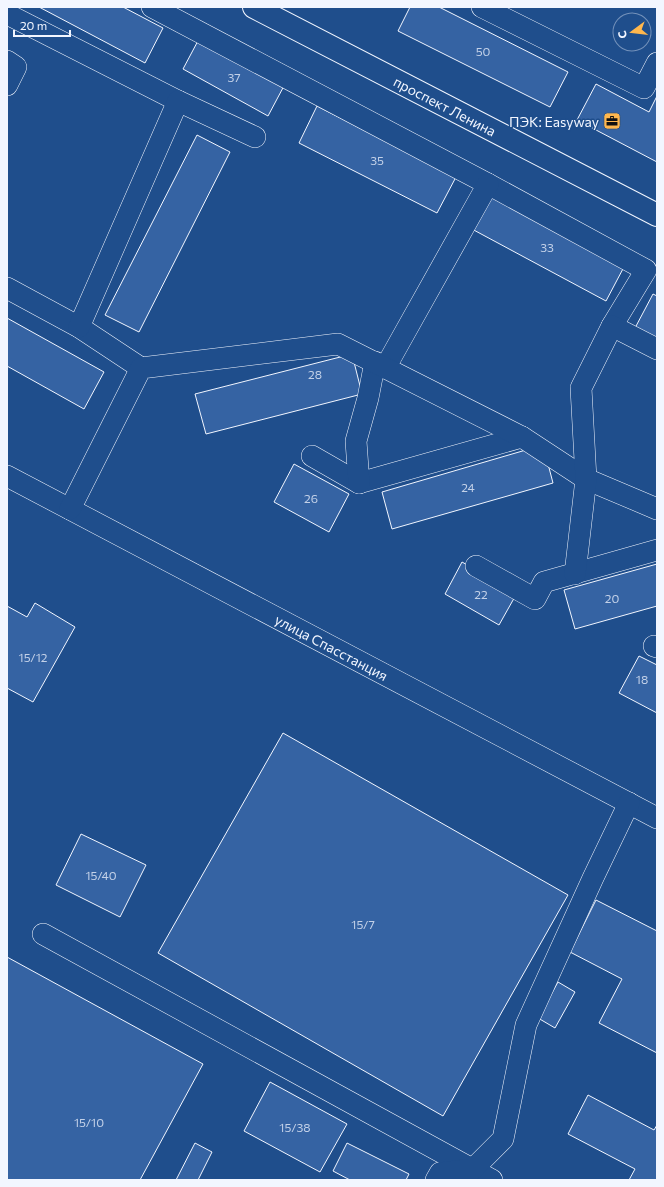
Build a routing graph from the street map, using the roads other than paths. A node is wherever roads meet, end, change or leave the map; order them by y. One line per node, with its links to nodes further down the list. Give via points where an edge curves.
1 (152, 7): 11 (street)
2 (254, 7): 12 (main road, проспект Ленина)
3 (482, 7): 5 (street)
4 (7, 14): 9 (street)
5 (514, 14): 7 (street, via 644,88)
6 (7, 61): 8 (street, via 16,67)
7 (657, 63)
8 (7, 85)
9 (178, 101): 10 (street); 15 (street)
10 (255, 137)
11 (488, 184): 14 (street, via 646,270); 17 (street)
12 (657, 215)
13 (7, 288): 15 (street)
14 (612, 326): 16 (street); 22 (street, via 581,388)
15 (79, 327): 18 (street)
16 (657, 349)
17 (380, 365): 18 (street, via 338,344); 19 (street); 23 (street, via 356,441)
18 (141, 368): 24 (street)
19 (522, 437): 22 (street); 23 (street)
20 (312, 456): 23 (street)
21 (7, 476): 24 (street, улица Спасстанция)
22 (586, 479): 25 (street); 28 (street)
23 (358, 483)
24 (70, 509): 29 (street, улица Спасстанция)
25 (657, 509)
26 (657, 550): 28 (street)
27 (476, 566): 28 (street, via 535,599 544,582)
28 (575, 574)
29 (629, 803): 30 (street, улица Спасстанция); 32 (street, via 526,1025 503,1138)
30 (655, 811)
31 (43, 934): 32 (street)
32 (473, 1170): 33 (street, via 440,1173); 34 (street)
33 (436, 1180)
34 (492, 1180)

